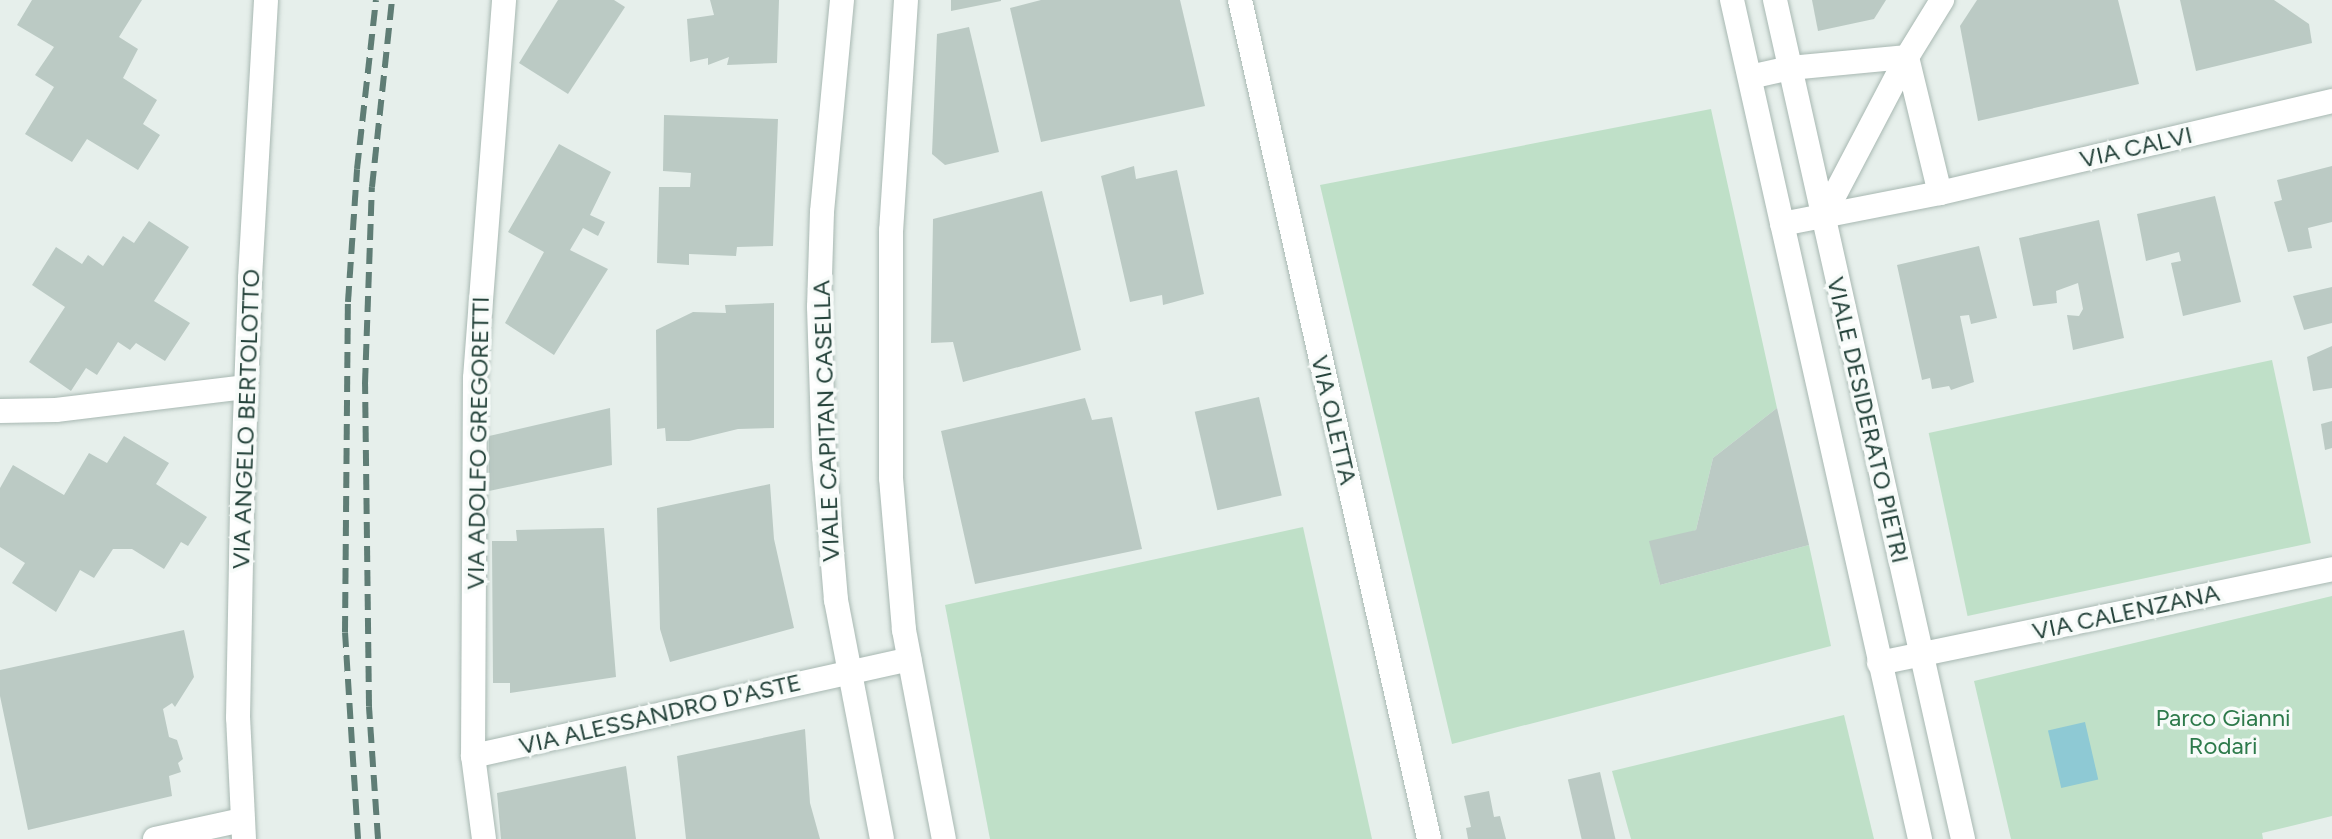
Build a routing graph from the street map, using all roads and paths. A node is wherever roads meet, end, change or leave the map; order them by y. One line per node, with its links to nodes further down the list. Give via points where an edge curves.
1 (266, 0): 16 (street, VIA ANGELO BERTOLOTTO)
2 (504, 0): 23 (street, VIA ADOLFO GREGORETTI, via 475,378)
3 (842, 0): 22 (street, VIALE CAPITAN CASELLA, via 825,155 819,307 832,564)
4 (906, 0): 20 (street, via 892,180 889,386 896,556)
5 (1240, 0): 29 (street, VIA OLETTA)
6 (1732, 0): 11 (street, VIALE DESIDERATO PIETRI)
7 (1775, 0): 10 (street, VIALE DESIDERATO PIETRI)
8 (1942, 0): 9 (street)
9 (1907, 57): 10 (street); 13 (street); 14 (street)
10 (1790, 68): 11 (street); 14 (street, VIALE DESIDERATO PIETRI)
11 (1750, 77): 15 (street, VIALE DESIDERATO PIETRI)
12 (2332, 101): 13 (street, VIA CALVI)
13 (1940, 193): 14 (street, VIA CALVI)
14 (1823, 217): 15 (street); 19 (street, VIALE DESIDERATO PIETRI)
15 (1782, 224): 21 (street, VIALE DESIDERATO PIETRI)
16 (245, 387): 17 (street, via 56,410); 24 (street, VIA ANGELO BERTOLOTTO, via 238,718)
17 (0, 411)
18 (2332, 569): 19 (street, VIA CALENZANA)
19 (1920, 654): 21 (street, VIA CALENZANA); 31 (street, VIALE DESIDERATO PIETRI)
20 (909, 659): 22 (street, VIA ALESSANDRO D'ASTE); 28 (street)
21 (1879, 663): 30 (street, VIALE DESIDERATO PIETRI)
22 (848, 672): 23 (street, VIA ALESSANDRO D'ASTE); 27 (street, VIALE CAPITAN CASELLA)
23 (473, 756): 26 (street, VIA ADOLFO GREGORETTI)
24 (243, 829): 25 (street)
25 (155, 839)
26 (484, 839)
27 (882, 839)
28 (944, 839)
29 (1429, 839)
30 (1920, 839)
31 (1963, 839)

